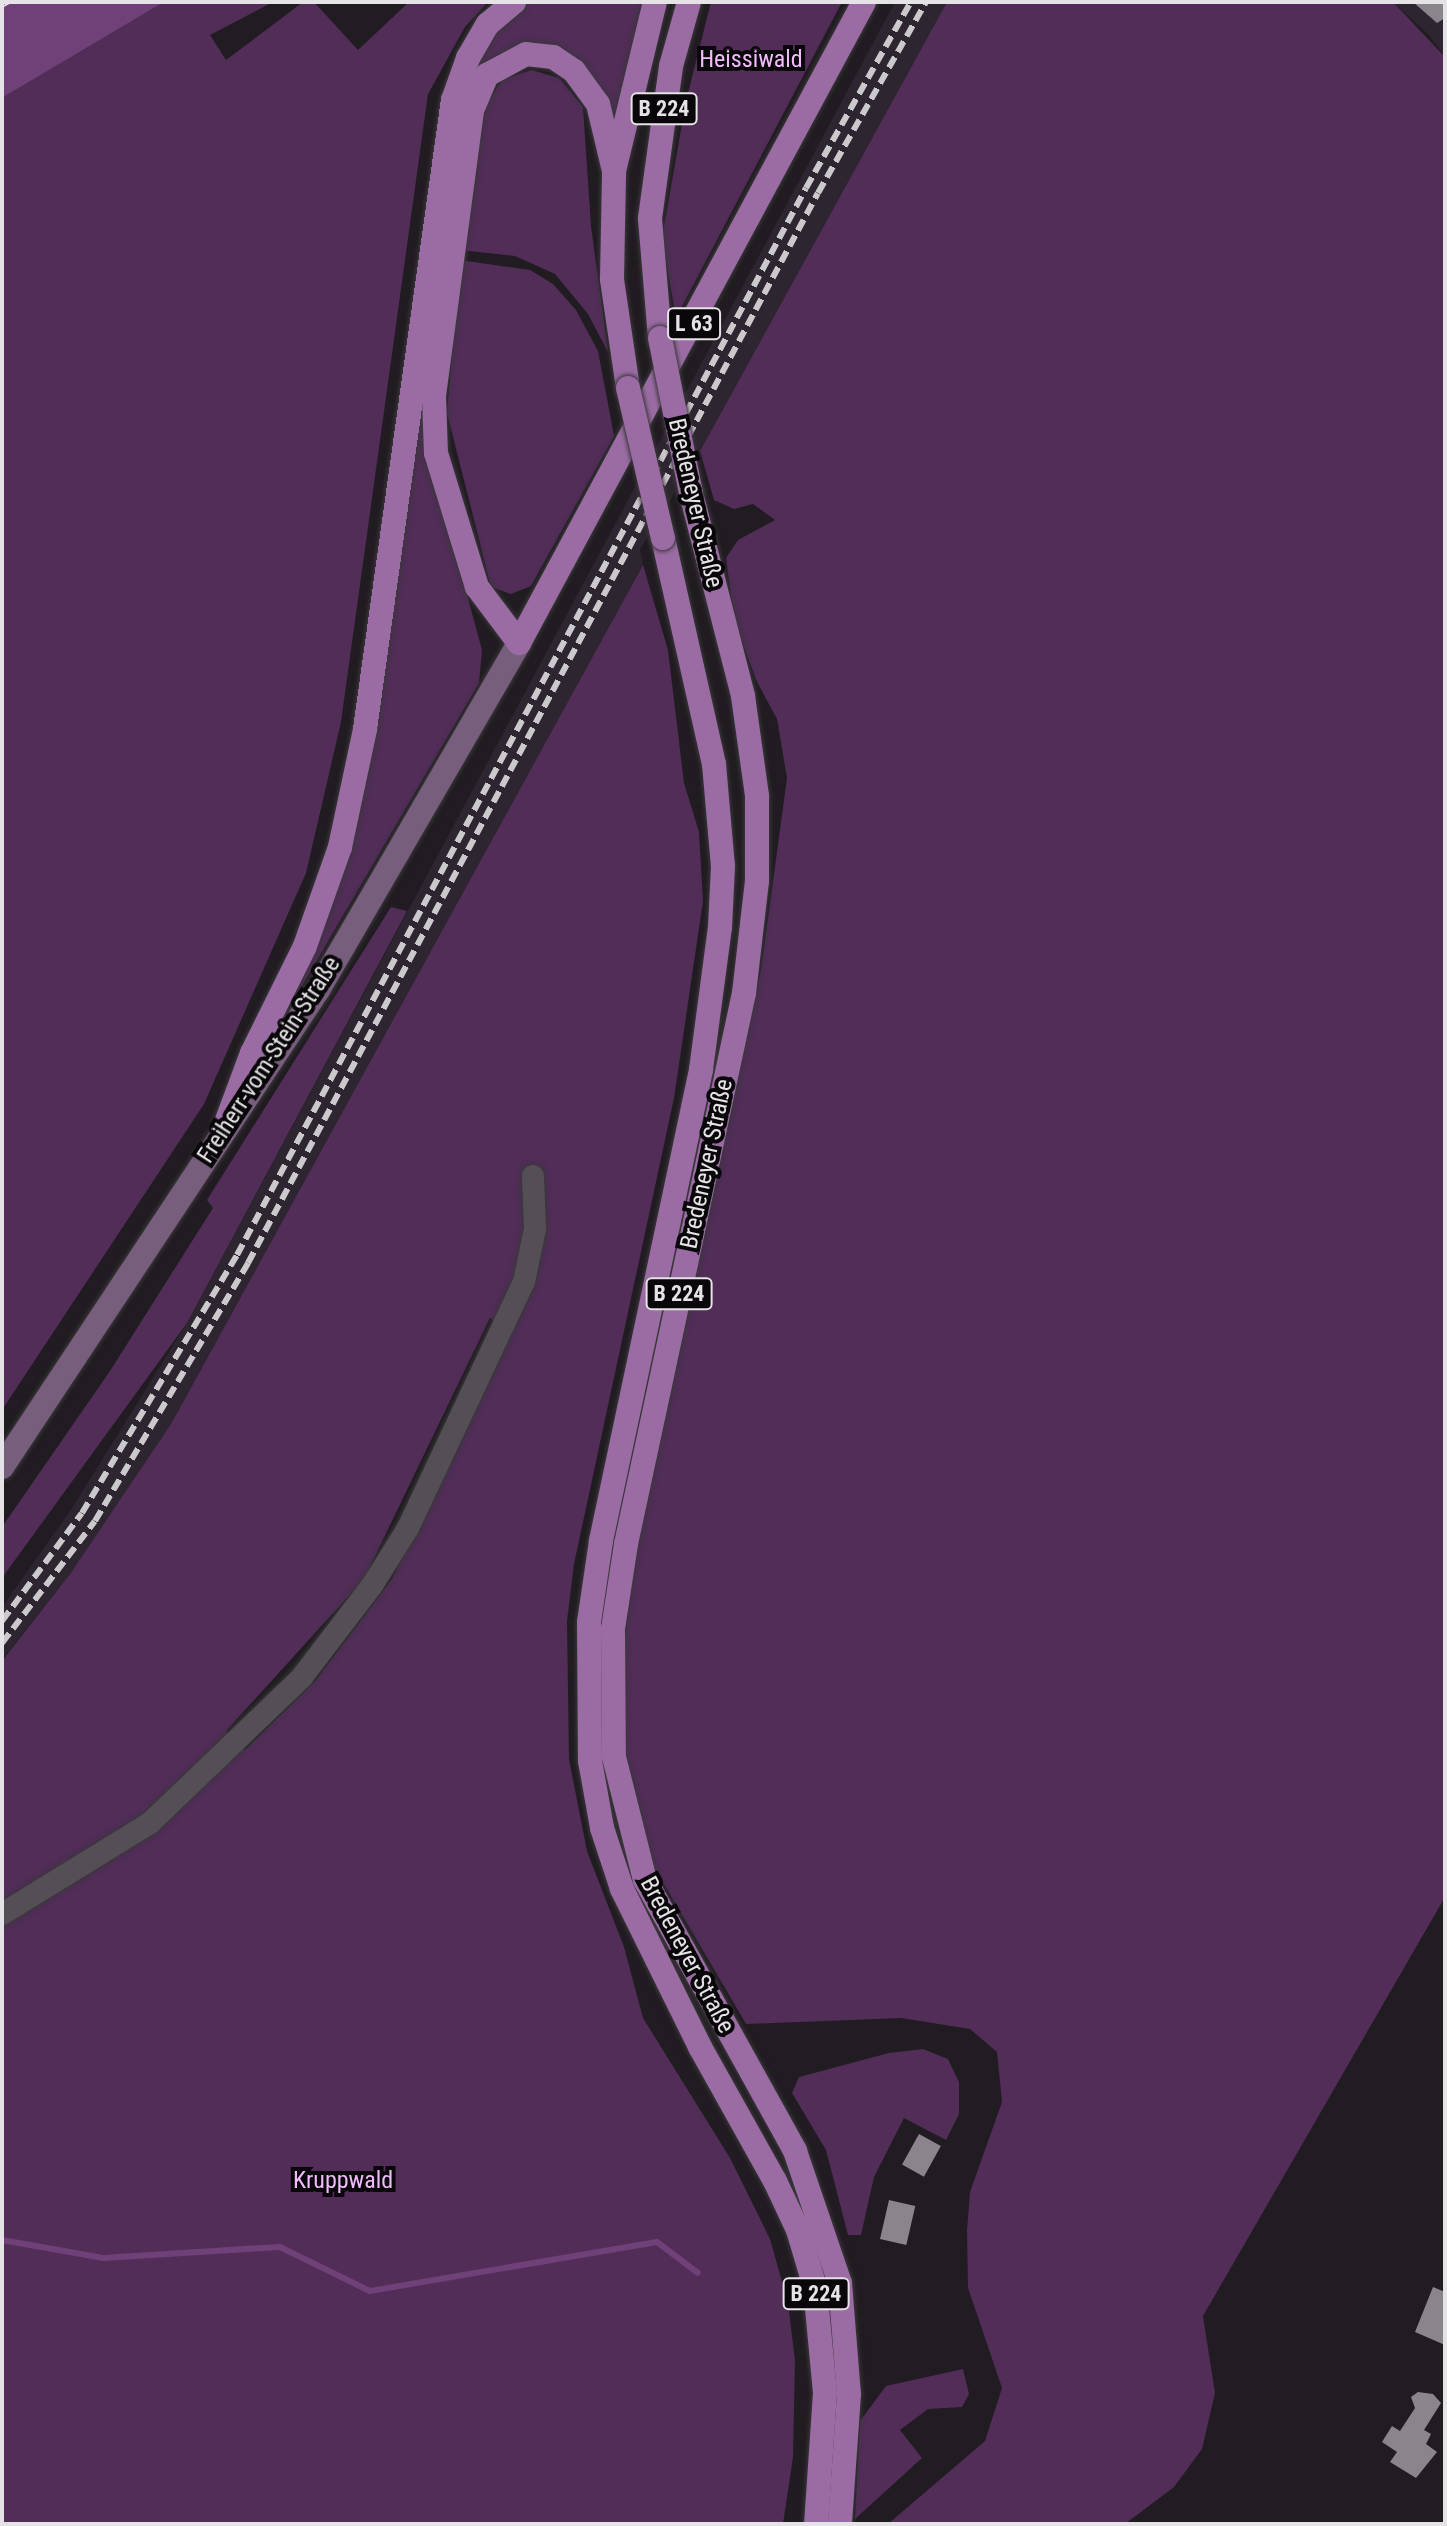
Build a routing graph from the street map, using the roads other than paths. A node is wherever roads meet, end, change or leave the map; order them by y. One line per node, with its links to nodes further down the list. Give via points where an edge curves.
1 (514, 2): 7 (main road, via 488,24 453,100 365,729 340,847 305,946 252,1053)
2 (655, 2): 5 (main road, Bredeneyer Straße / B 224)
3 (689, 2): 12 (main road, Bredeneyer Straße / B 224, bridge, via 671,66 650,218 660,338 691,493 743,696 757,796 758,871 744,993 626,1544 613,1629 614,1757 645,1880 795,2151 840,2283 849,2394)
4 (864, 2): 6 (main road, L 63)
5 (614, 171): 6 (main road, via 598,104 566,64 526,54 487,75 472,111 434,397 436,453 477,587); 11 (main road, Bredeneyer Straße / B 224, bridge, via 612,279 628,388 714,764 723,866 701,1070 601,1541 589,1622 590,1761 602,1828 622,1889 700,2047 775,2181 815,2287 825,2393)
6 (519, 643): 7 (main road, Freiherr-vom-Stein-Straße / L 63, via 318,990)
7 (223, 1131): 9 (main road, Freiherr-vom-Stein-Straße / L 63)
8 (533, 1176): 10 (street, via 535,1229 524,1282 408,1528 373,1584 302,1677 150,1823)
9 (2, 1467)
10 (2, 1914)
11 (816, 2524)
12 (840, 2524)

